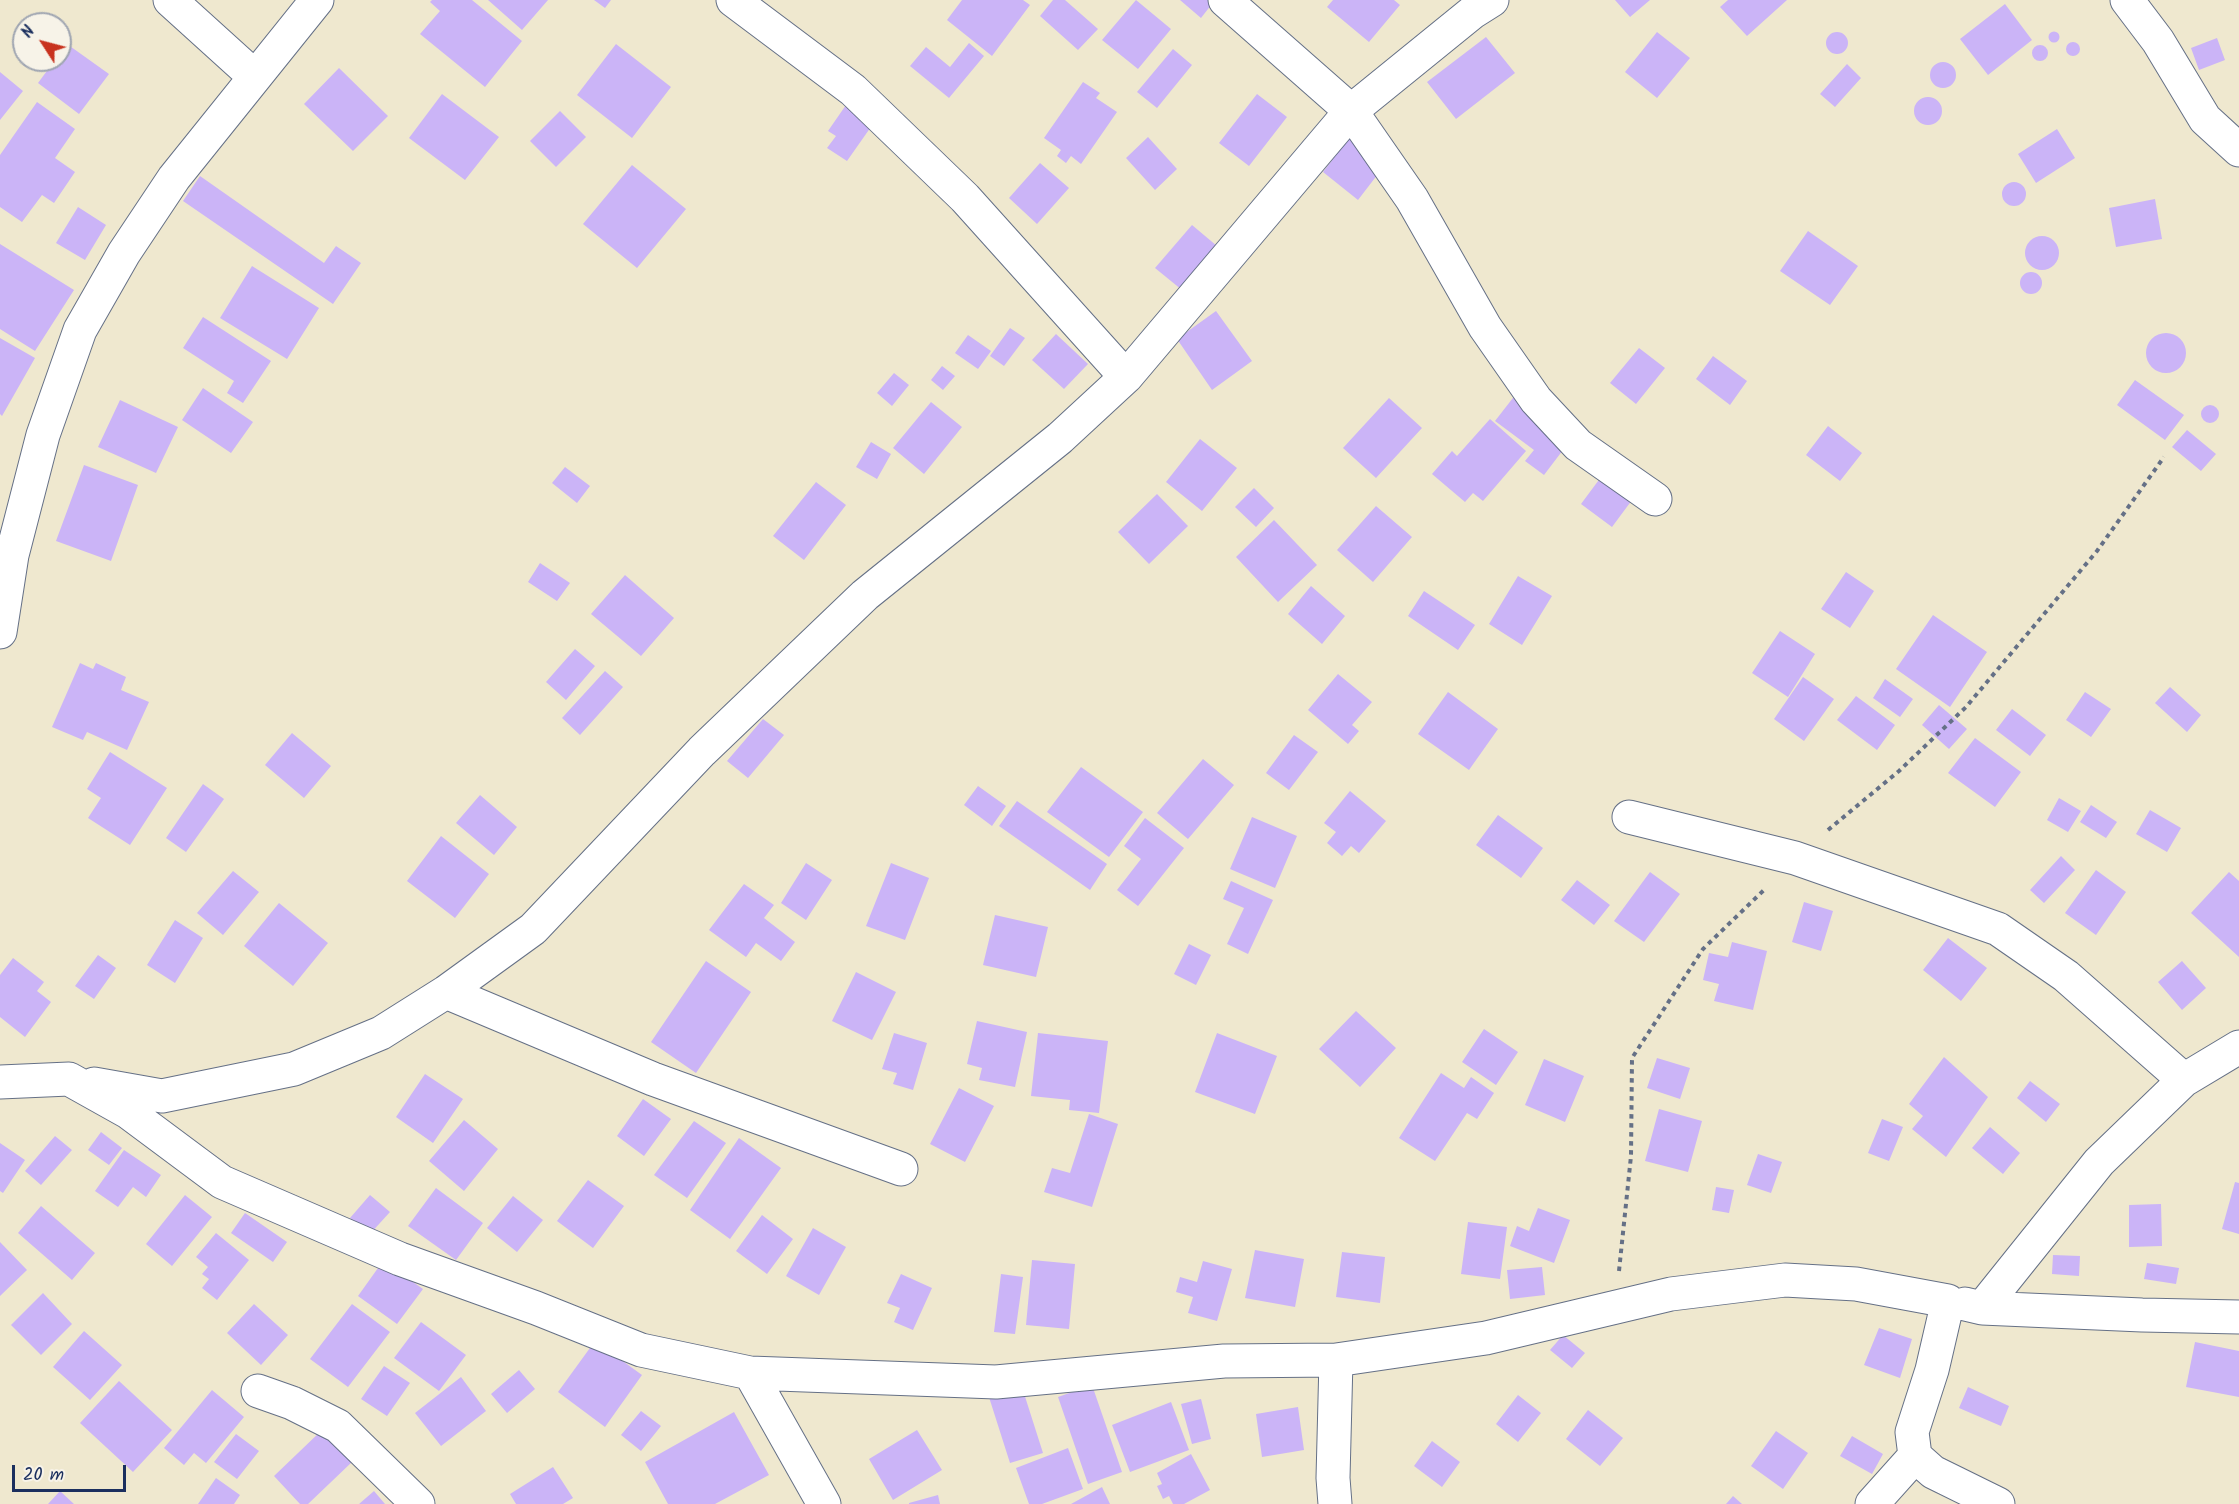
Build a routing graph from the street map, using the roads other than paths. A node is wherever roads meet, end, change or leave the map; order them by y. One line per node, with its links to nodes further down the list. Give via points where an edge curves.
1 (170, 0): 7 (street)
2 (317, 0): 7 (street)
3 (733, 0): 10 (street, via 861,98 965,198)
4 (1225, 0): 8 (street)
5 (1492, 0): 8 (street)
6 (2127, 0): 9 (street, via 2158,41 2205,119)
7 (255, 77): 12 (street, via 174,178 124,253 80,330 37,457 12,555)
8 (1351, 111): 10 (street); 11 (street, via 1412,199 1485,327 1536,400 1578,446)
9 (2239, 150)
10 (1126, 377): 14 (street, via 1060,438 865,595 702,751 532,929)
11 (1655, 499)
12 (0, 632)
13 (1629, 817): 17 (street, via 1795,858 1998,929 2066,976)
14 (446, 992): 16 (street, via 381,1033 294,1069 162,1096); 19 (street, via 653,1079)
15 (2239, 1047): 17 (street)
16 (69, 1079): 18 (street); 24 (street, via 128,1112 222,1182 400,1259 641,1350)
17 (2184, 1080): 21 (street, via 2099,1162)
18 (0, 1082)
19 (901, 1169)
20 (1948, 1301): 21 (street); 23 (street, via 1856,1284 1785,1280 1671,1294 1486,1338); 26 (street, via 1912,1432)
21 (1982, 1308): 22 (street)
22 (2239, 1317)
23 (1336, 1360): 24 (street, via 1224,1361 996,1382); 29 (street)
24 (750, 1372): 28 (street)
25 (258, 1391): 27 (street, via 338,1426)
26 (1915, 1456): 30 (street); 31 (street, via 1933,1472)
27 (418, 1504)
28 (824, 1504)
29 (1335, 1504)
30 (1872, 1504)
31 (1998, 1504)

